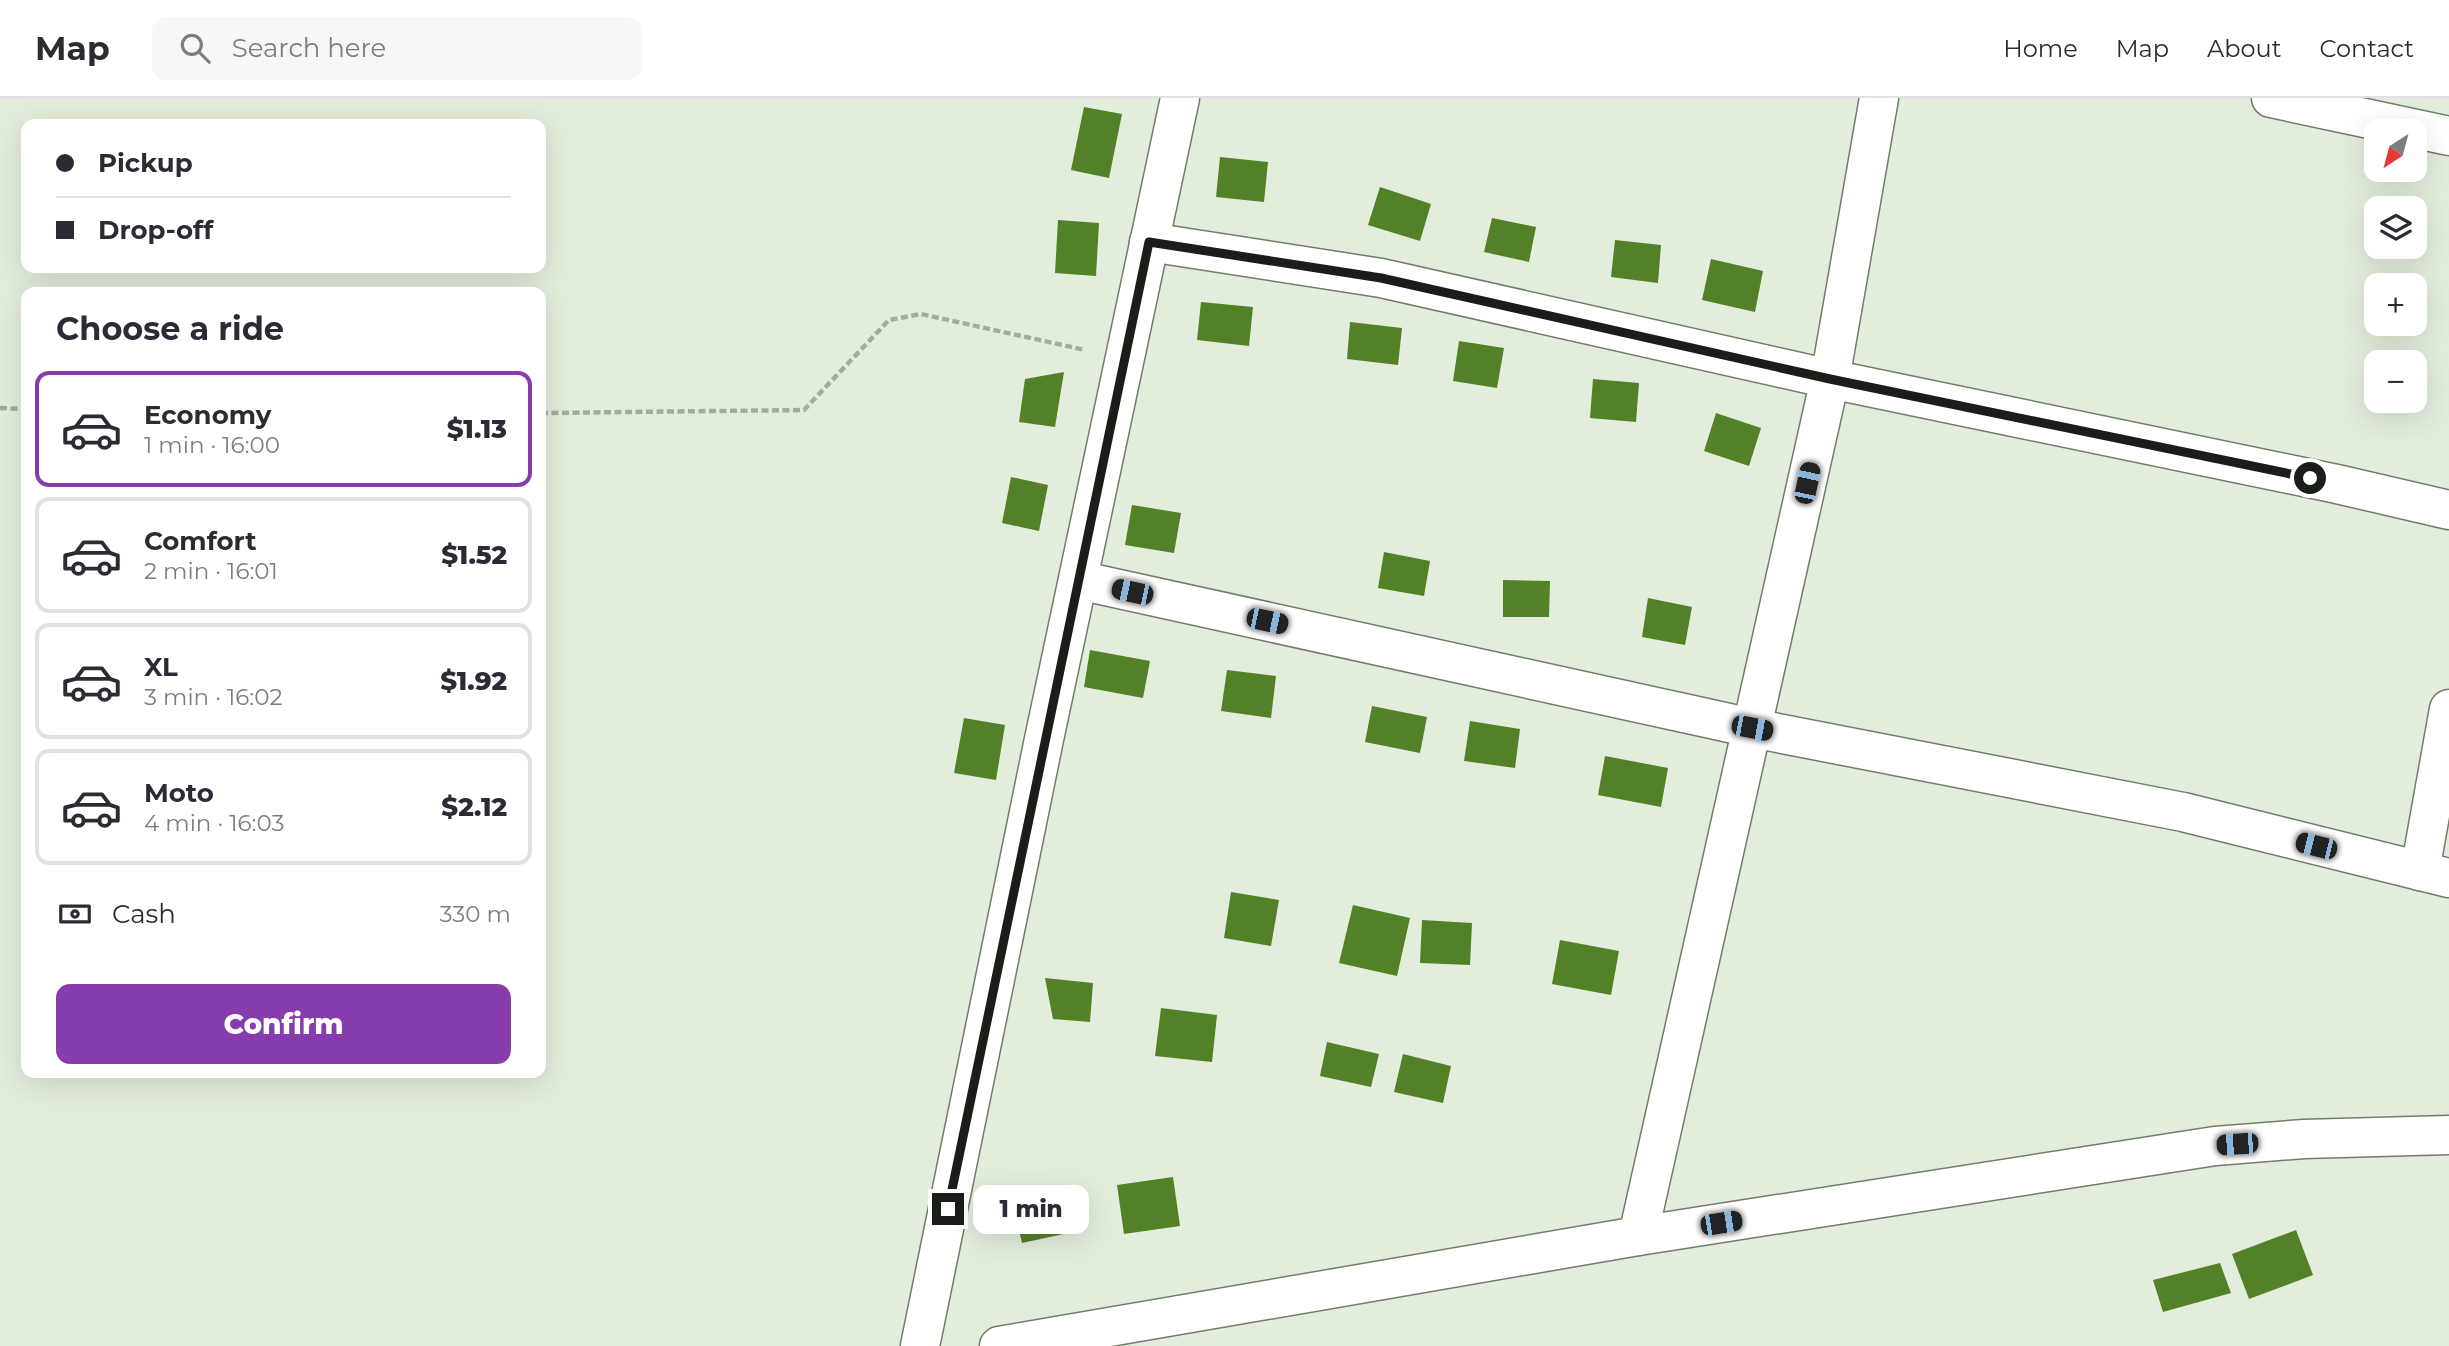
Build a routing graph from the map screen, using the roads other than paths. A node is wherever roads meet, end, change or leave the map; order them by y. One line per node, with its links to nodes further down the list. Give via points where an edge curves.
1 (1180, 98): 5 (street)
2 (1879, 98): 6 (street)
3 (2272, 98): 4 (street)
4 (2449, 136)
5 (1149, 242): 6 (street, via 1381,278); 8 (street)
6 (1830, 379): 7 (street); 10 (street)
7 (2449, 510)
8 (1079, 580): 10 (street); 14 (street)
9 (2449, 709): 11 (street)
10 (1752, 728): 11 (street, via 2183,812); 13 (street)
11 (2435, 875)
12 (2449, 1135): 13 (street, via 2215,1146)
13 (1638, 1236): 15 (street)
14 (920, 1346)
15 (999, 1346)

